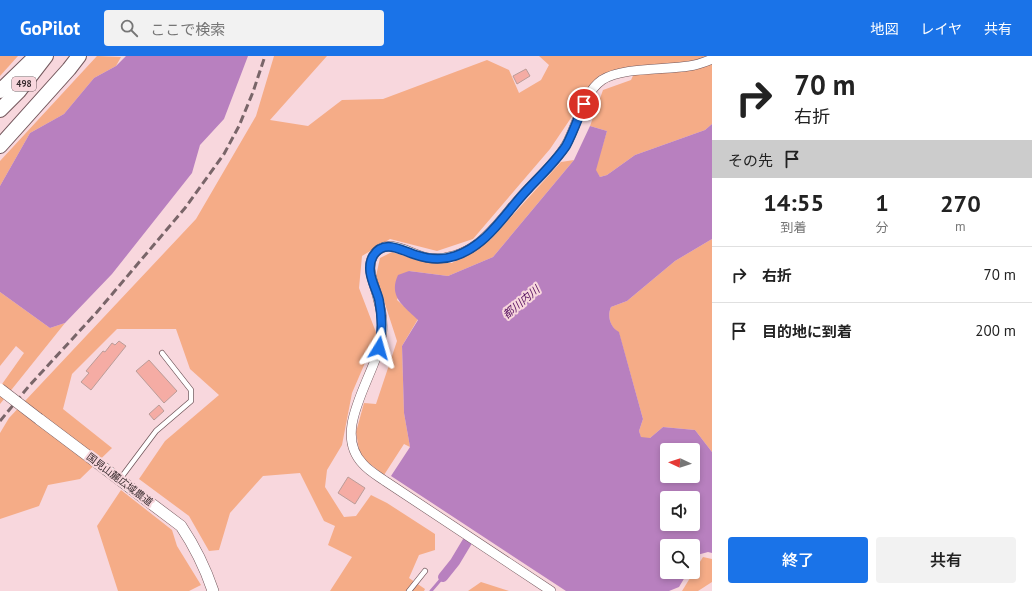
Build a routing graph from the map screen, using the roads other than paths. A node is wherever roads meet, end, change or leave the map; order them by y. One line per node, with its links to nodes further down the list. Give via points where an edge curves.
1 (36, 56): 5 (highway)
2 (46, 56): 6 (highway, 498, via 19,91)
3 (79, 56): 7 (highway)
4 (712, 59): 14 (street, via 690,66 627,72 601,81 584,104 567,144 556,160 492,232 475,245 456,256 444,258 429,258 390,246 380,248 371,262 371,275 379,300 382,334 352,424 350,439 355,454 363,465 384,481)
5 (0, 91)
6 (0, 110)
7 (0, 146)
8 (162, 353): 10 (lane, via 191,390 191,401 156,432)
9 (0, 389): 10 (street, 国見山麓広域農道, bridge)
10 (120, 479): 12 (street, 国見山麓広域農道, via 181,526 195,547)
11 (425, 571): 13 (lane)
12 (213, 591)
13 (409, 591)
14 (551, 591)

